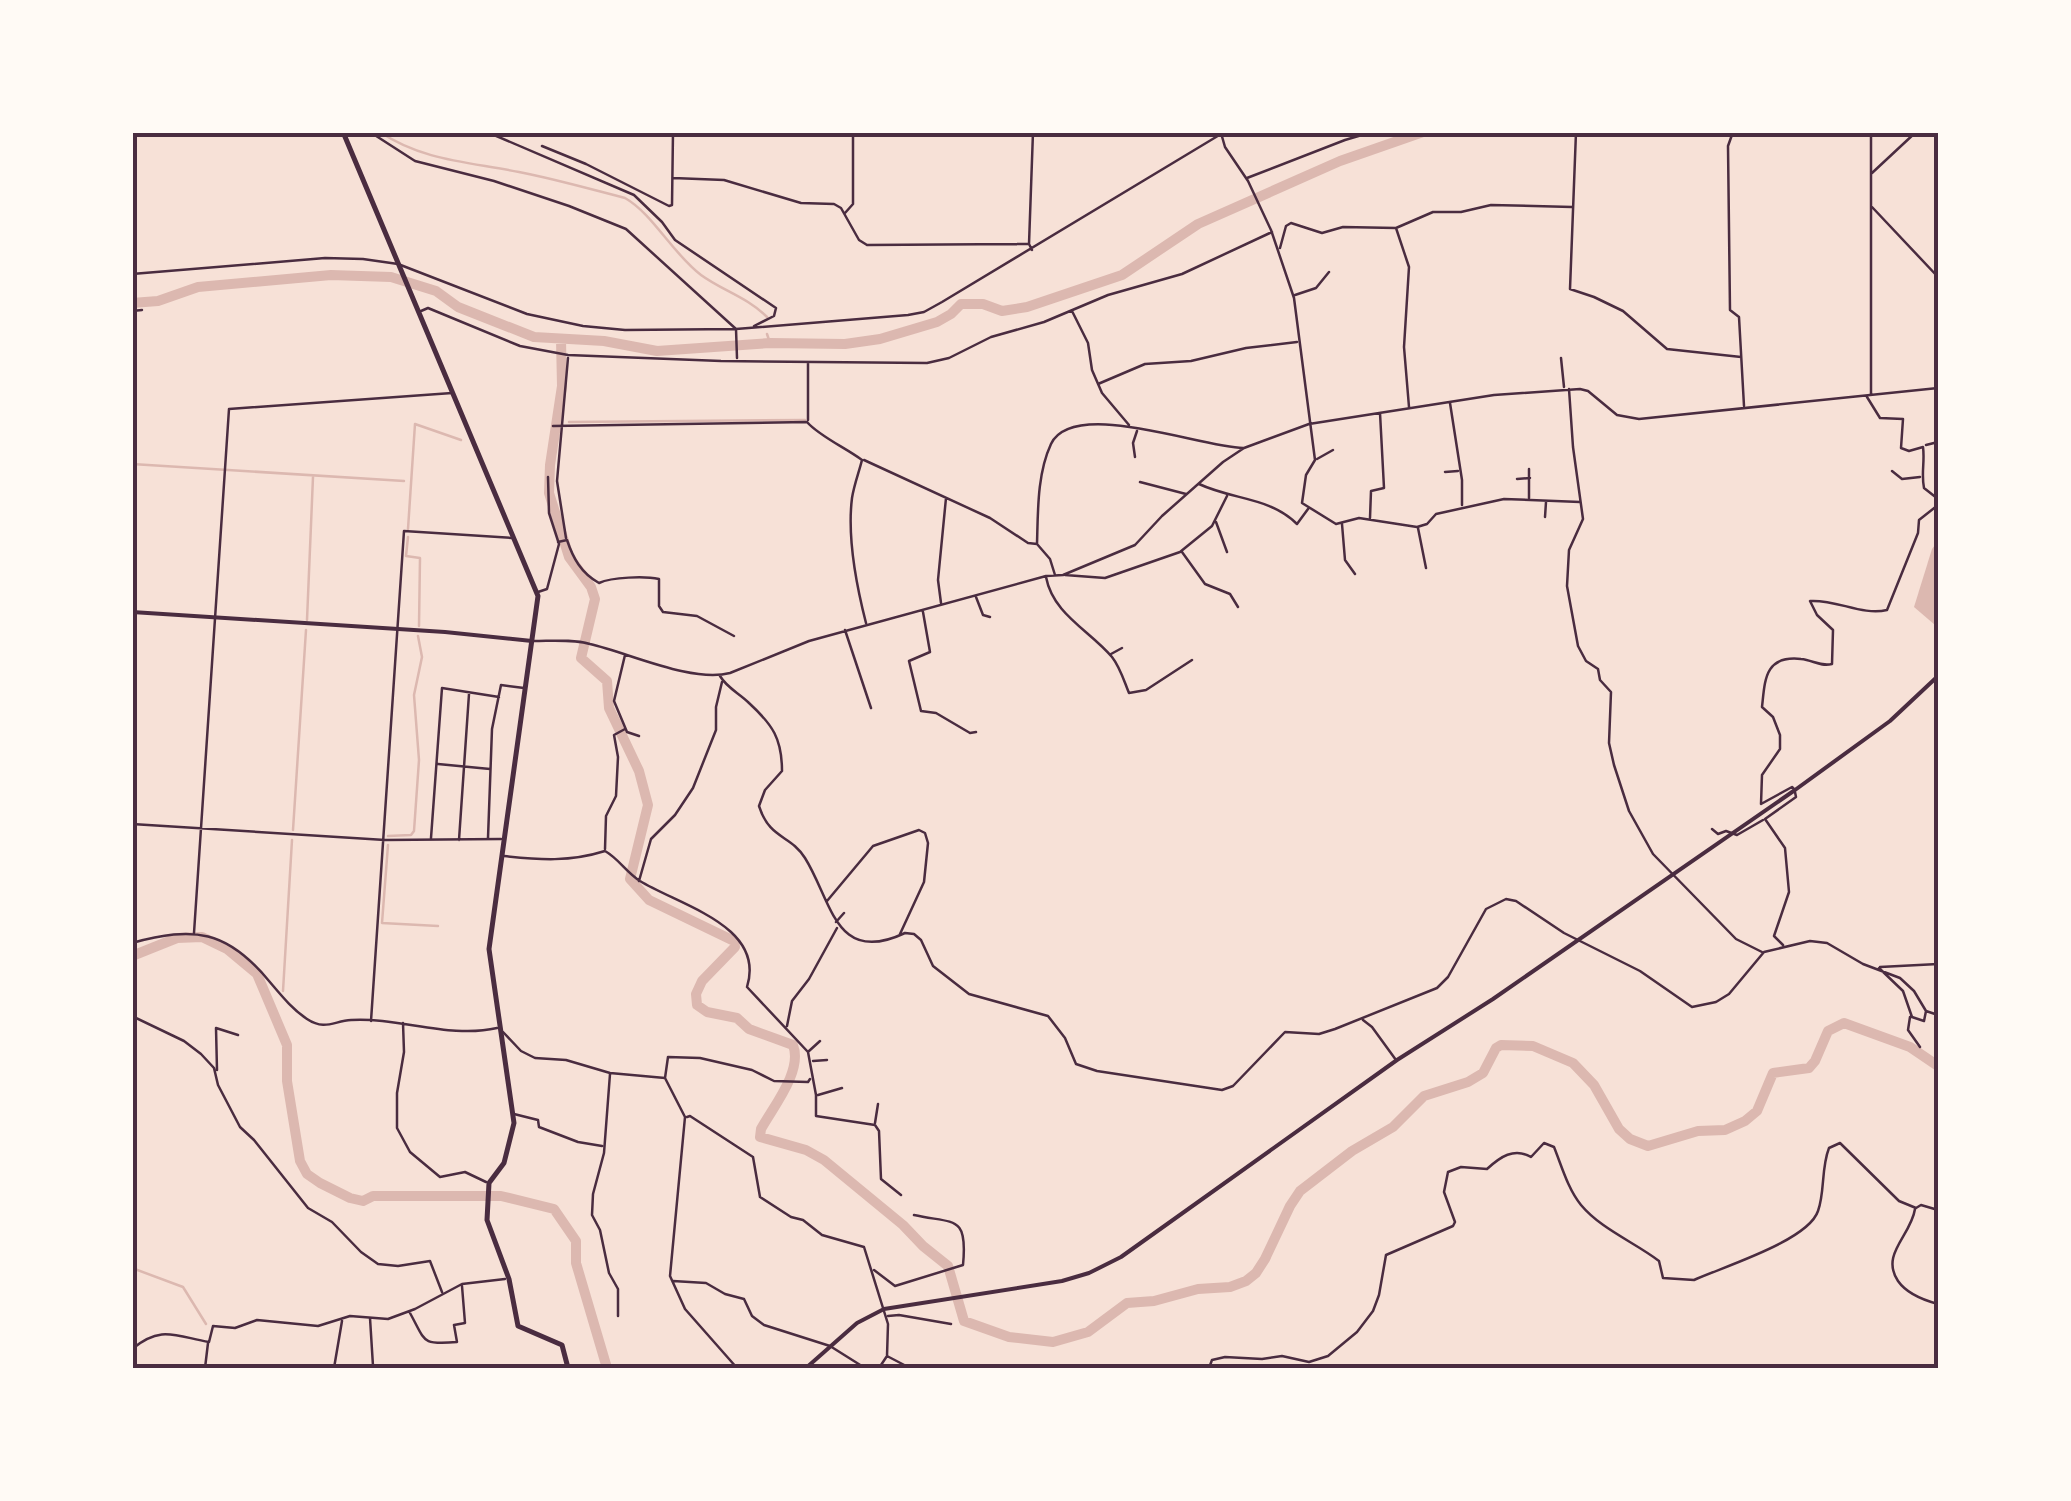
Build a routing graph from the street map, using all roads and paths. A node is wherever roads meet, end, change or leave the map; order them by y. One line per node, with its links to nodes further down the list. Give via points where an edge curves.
1 (343, 132): 25 (main road)
2 (370, 132): 35 (street, via 415,161 494,181 626,230)
3 (487, 132): 34 (street, via 643,201 674,240 776,308)
4 (673, 132): 15 (street)
5 (853, 132): 19 (street, via 853,204)
6 (1034, 132): 22 (street)
7 (1372, 132): 16 (street)
8 (1576, 132): 18 (street)
9 (1733, 132): 39 (street, via 1730,310 1739,316)
10 (1870, 132): 14 (street)
11 (1916, 132): 14 (street)
12 (1221, 133): 16 (street); 24 (street)
13 (542, 146): 15 (street, via 669,206)
14 (1871, 174): 17 (street)
15 (673, 178): 19 (street, via 724,180 802,203 834,204)
16 (1247, 180): 21 (street)
17 (1871, 206): 28 (street); 46 (street)
18 (1574, 207): 20 (street, via 1492,205 1434,212); 39 (street, via 1570,290 1624,312 1667,349)
19 (845, 214): 22 (street, via 858,240 868,245)
20 (1396, 228): 23 (street, via 1356,226 1322,234 1292,223); 49 (street, via 1409,266 1404,347)
21 (1272, 231): 23 (street); 32 (street, via 1182,274)
22 (1029, 244): 24 (street)
23 (1280, 249): 29 (street)
24 (1032, 250): 34 (street, via 924,312)
25 (398, 264): 27 (street, via 326,258); 33 (main road); 35 (street, via 527,314 582,326)
26 (1329, 272): 29 (street, via 1316,288)
27 (132, 274)
28 (1938, 277)
29 (1293, 295): 36 (street)
30 (142, 310): 31 (street)
31 (132, 311)
32 (1072, 311): 41 (street, via 927,363); 42 (street)
33 (420, 312): 37 (street, via 428,308 520,346); 45 (main road)
34 (753, 327): 35 (street)
35 (736, 330): 40 (street)
36 (1299, 342): 42 (street, via 1145,364); 52 (street)
37 (567, 355): 40 (street); 53 (street)
38 (1561, 358): 44 (street)
39 (1741, 358): 48 (street)
40 (737, 360): 41 (street)
41 (808, 362): 51 (street)
42 (1098, 384): 55 (street)
43 (1938, 388): 46 (street)
44 (1566, 389): 47 (street); 48 (street, via 1584,390 1617,415 1638,419); 80 (street)
45 (452, 392): 89 (main road); 106 (street, via 229,409)
46 (1869, 396): 48 (street); 58 (street, via 1880,418 1904,417 1902,448)
47 (1450, 402): 49 (street); 64 (street)
48 (1744, 407)
49 (1410, 408): 50 (street)
50 (1380, 412): 52 (street); 86 (street, via 1384,488 1371,491)
51 (808, 422): 53 (street); 62 (street)
52 (1309, 424): 59 (street); 63 (street)
53 (562, 425): 54 (street); 90 (street, via 557,481)
54 (554, 426)
55 (1130, 426): 56 (street); 92 (street, via 1085,423 1052,441 1040,484)
56 (1138, 429): 59 (street); 61 (street)
57 (1938, 442): 58 (street)
58 (1923, 446): 68 (street)
59 (1244, 448): 73 (street)
60 (1333, 450): 63 (street)
61 (1135, 458)
62 (862, 460): 76 (street); 108 (street, via 852,513 856,587)
63 (1315, 460): 83 (street, via 1301,499)
64 (1460, 470): 67 (street); 81 (street)
65 (1529, 470): 70 (street)
66 (1892, 471): 68 (street, via 1902,479)
67 (1444, 472)
68 (1921, 476): 77 (street)
69 (548, 477): 91 (street, via 549,513)
70 (1530, 478): 71 (street); 78 (street)
71 (1517, 479)
72 (1140, 482): 74 (street)
73 (1198, 483): 74 (street); 75 (street)
74 (1186, 494): 98 (street, via 1136,546)
75 (1227, 496): 83 (street, via 1277,507 1297,524); 85 (street)
76 (946, 498): 92 (street); 102 (street)
77 (1938, 499)
78 (1529, 500): 79 (street); 81 (street)
79 (1546, 501): 80 (street); 84 (street)
80 (1580, 502): 142 (street, via 1583,519 1570,550 1567,586 1578,646 1611,692 1609,743 1629,811)
81 (1462, 506): 88 (street)
82 (1938, 506): 129 (street, via 1919,520 1887,610 1810,601 1834,630 1832,664 1788,659 1764,676 1762,707 1773,718 1780,749 1762,775 1761,804)
83 (1309, 508): 87 (street)
84 (1544, 517)
85 (1215, 520): 93 (street); 94 (street)
86 (1370, 520): 87 (street); 88 (street)
87 (1342, 524): 96 (street, via 1345,560)
88 (1417, 527): 95 (street)
89 (514, 538): 100 (main road); 109 (street, via 404,531)
90 (566, 540): 91 (street); 111 (street, via 590,578 659,578 663,612 697,616)
91 (559, 542): 100 (street, via 547,589)
92 (1037, 544): 97 (street)
93 (1181, 551): 98 (street, via 1105,578); 103 (street, via 1206,584 1230,594)
94 (1227, 552)
95 (1426, 568)
96 (1355, 574)
97 (1056, 575): 98 (street); 99 (street)
98 (1063, 575)
99 (1046, 576): 101 (street); 115 (street, via 1054,602)
100 (537, 592): 112 (main road)
101 (976, 596): 102 (street); 107 (street)
102 (942, 605): 104 (street)
103 (1238, 607)
104 (922, 610): 108 (street); 124 (street, via 930,652 909,661 921,711)
105 (132, 612): 106 (street)
106 (216, 617): 109 (street); 132 (street)
107 (990, 617)
108 (866, 624): 110 (street)
109 (399, 629): 112 (street); 136 (street)
110 (845, 630): 117 (street); 122 (street)
111 (734, 636)
112 (534, 641): 114 (street, via 588,643); 119 (main road)
113 (1122, 648): 115 (street)
114 (625, 654): 117 (street); 123 (street, via 614,702)
115 (1110, 655): 116 (street, via 1132,694)
116 (1192, 660)
117 (720, 676): 143 (street, via 716,730 693,788 652,839); 144 (street, via 782,742 782,771 759,806 768,827 802,853)
118 (1938, 676): 129 (street, via 1890,722)
119 (526, 688): 121 (street, via 501,686); 135 (main road)
120 (470, 692): 121 (street); 126 (street, via 442,688); 127 (street)
121 (499, 697): 128 (street)
122 (871, 708)
123 (624, 729): 125 (street); 140 (street, via 613,739 616,796 604,826)
124 (976, 732)
125 (640, 736)
126 (436, 764): 127 (street); 138 (street)
127 (464, 766): 128 (street); 139 (street)
128 (492, 769): 137 (street)
129 (1795, 790): 130 (street, via 1796,796); 134 (street)
130 (1764, 819): 134 (street); 150 (street, via 1785,848 1788,892 1774,936)
131 (132, 824): 132 (street)
132 (202, 829): 136 (street); 147 (street)
133 (1712, 829): 134 (street)
134 (1733, 834): 142 (street)
135 (502, 838): 137 (street); 141 (main road)
136 (385, 840): 138 (street); 158 (street)
137 (488, 840): 139 (street)
138 (431, 841): 139 (street)
139 (459, 841)
140 (605, 850): 141 (street, via 576,860); 143 (street)
141 (501, 855): 161 (main road, via 489,949)
142 (1673, 876): 151 (street, via 1736,939); 168 (street)
143 (638, 880): 162 (street, via 731,928 753,969 748,987)
144 (827, 901): 146 (street); 148 (street, via 872,846 919,830 928,843 924,882)
145 (844, 913): 146 (street)
146 (836, 925): 148 (street, via 878,942); 162 (street, via 792,1002)
147 (194, 932): 149 (street); 158 (street, via 240,950 279,994 320,1026)
148 (900, 935): 159 (street, via 914,934 934,966 969,994 1048,1016 1076,1064 1097,1071 1222,1090 1286,1032 1318,1034)
149 (132, 943)
150 (1784, 946): 151 (street); 153 (street, via 1827,943)
151 (1764, 952): 159 (street, via 1730,994 1692,1007 1640,971 1506,900 1486,909 1437,988)
152 (1938, 964): 153 (street)
153 (1878, 967): 154 (street, via 1914,990); 157 (street, via 1903,991)
154 (1926, 1010): 155 (street); 157 (street, via 1924,1021)
155 (1938, 1014)
156 (132, 1016): 171 (street, via 184,1041)
157 (1912, 1017): 165 (street, via 1908,1030)
158 (371, 1020): 160 (street)
159 (1362, 1020): 168 (street)
160 (403, 1022): 161 (street, via 476,1033); 181 (street, via 400,1136 440,1177 465,1172)
161 (499, 1028): 170 (street, via 535,1058); 177 (main road)
162 (786, 1029): 166 (street)
163 (238, 1035): 171 (street, via 216,1028)
164 (820, 1040): 166 (street)
165 (1920, 1047)
166 (808, 1052): 169 (street)
167 (826, 1060): 169 (street)
168 (1396, 1060): 192 (street, via 1121,1257 1089,1273)
169 (812, 1061): 173 (street)
170 (610, 1072): 172 (street); 180 (street)
171 (217, 1076): 190 (street, via 240,1127 308,1208 378,1264 430,1261)
172 (664, 1078): 173 (street, via 668,1057 685,1056 752,1070 774,1082); 178 (street)
173 (811, 1078): 175 (street)
174 (842, 1088): 175 (street)
175 (816, 1095): 179 (street, via 816,1116)
176 (878, 1104): 179 (street)
177 (514, 1114): 180 (street); 181 (main road, via 508,1153)
178 (685, 1118): 186 (street, via 753,1157 760,1197 822,1235 860,1244); 188 (street)
179 (875, 1125): 182 (street, via 881,1179)
180 (603, 1146): 195 (street, via 592,1215 618,1290)
181 (489, 1183): 187 (main road, via 487,1220)
182 (901, 1195)
183 (1916, 1208): 184 (street); 191 (street, via 1890,1265 1900,1285); 213 (street, via 1899,1201 1840,1143 1824,1159 1812,1220 1768,1251 1694,1280 1663,1278 1659,1261 1582,1206 1554,1148 1544,1142 1532,1157 1506,1154 1487,1169 1448,1172 1444,1192 1453,1226 1386,1255 1373,1311 1328,1356 1309,1362 1225,1356)
184 (1938, 1210)
185 (914, 1215): 186 (street, via 960,1227 963,1265 895,1286)
186 (873, 1269): 192 (street)
187 (509, 1279): 189 (street); 207 (main road, via 518,1326 562,1346)
188 (672, 1281): 200 (street, via 706,1282 744,1299 764,1325); 208 (street, via 685,1309)
189 (462, 1284): 190 (street); 193 (street, via 465,1323 454,1325 457,1342 423,1340)
190 (442, 1292): 193 (street)
191 (1938, 1304)
192 (884, 1309): 196 (street); 200 (street)
193 (409, 1312): 194 (street)
194 (370, 1316): 197 (street); 203 (street)
195 (618, 1316)
196 (886, 1317): 198 (street); 202 (street)
197 (342, 1320): 199 (street, via 213,1326); 206 (street)
198 (951, 1324)
199 (208, 1342): 201 (street, via 159,1333); 205 (street)
200 (830, 1346): 209 (street); 210 (street)
201 (132, 1348)
202 (888, 1356): 204 (street); 211 (street)
203 (373, 1366)
204 (900, 1366): 212 (street)
205 (205, 1368)
206 (334, 1368)
207 (568, 1368)
208 (737, 1368)
209 (806, 1368)
210 (865, 1368)
211 (879, 1368)
212 (910, 1368)
213 (1209, 1368)

